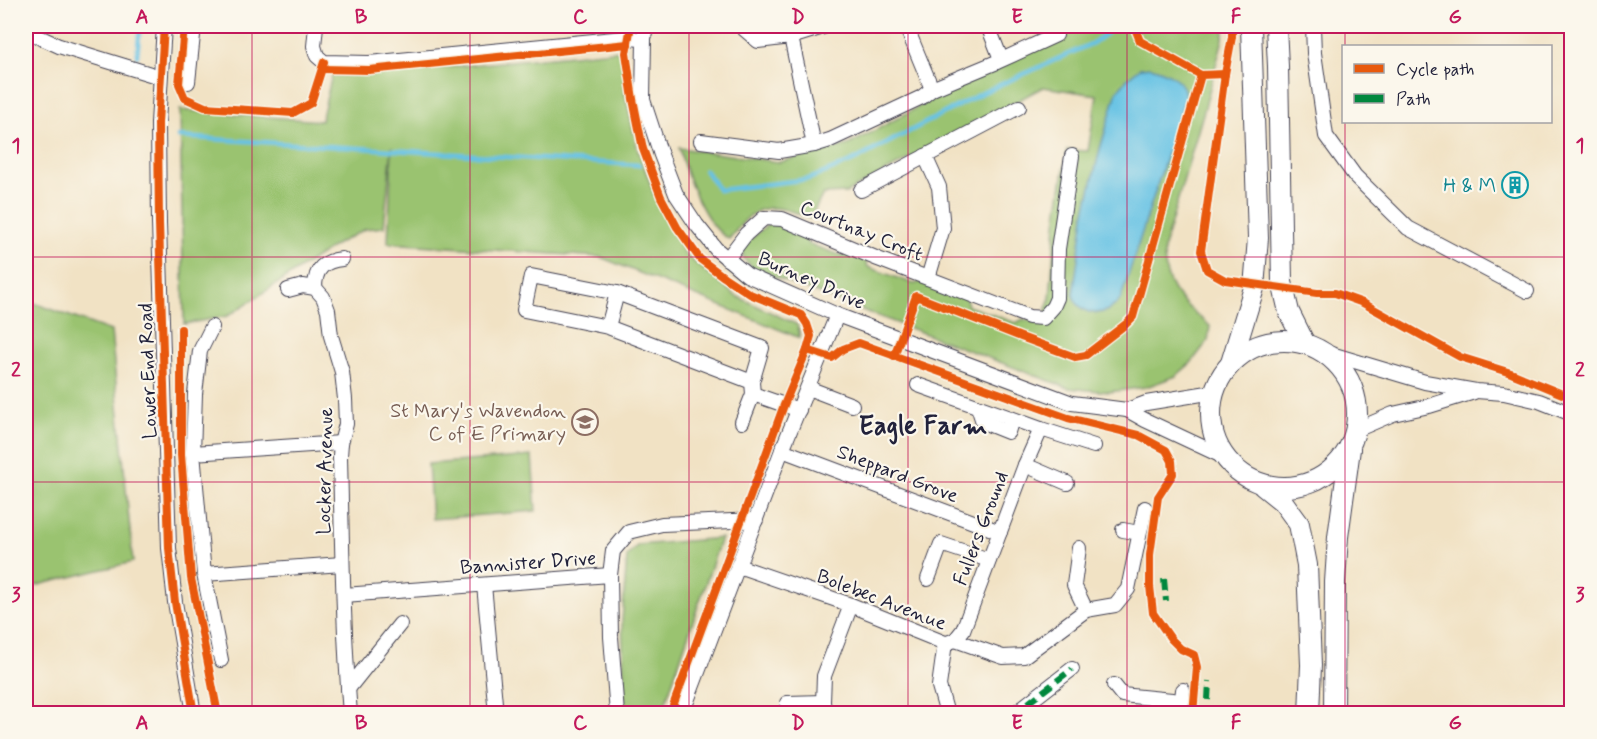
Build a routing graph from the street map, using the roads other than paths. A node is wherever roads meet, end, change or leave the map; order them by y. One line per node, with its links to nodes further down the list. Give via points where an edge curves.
1 (164, 26): 16 (street, Lower End Road)
2 (194, 26): 17 (street)
3 (316, 26): 12 (street, via 314,46 324,62 369,63 624,38)
4 (743, 26): 14 (street, via 758,41)
5 (826, 26): 14 (street)
6 (906, 26): 18 (street)
7 (988, 26): 15 (street)
8 (1251, 26): 36 (highway, via 1258,238 1254,288)
9 (1276, 26): 35 (highway, via 1282,282 1289,312)
10 (1313, 26): 30 (street, via 1326,135 1355,176 1408,228)
11 (26, 31): 16 (street, via 59,46)
12 (645, 32): 26 (street, Burney Drive, via 643,100 661,155 676,194)
13 (1056, 35): 15 (street)
14 (791, 37): 21 (street)
15 (1001, 59): 18 (street)
16 (160, 77): 82 (street, Lower End Road, via 159,223 170,548)
17 (188, 82)
18 (932, 88): 21 (street, via 922,97)
19 (1019, 107): 22 (street, Courtnay Croft)
20 (701, 141): 21 (street, via 779,151)
21 (814, 145)
22 (925, 156): 24 (street, Courtnay Croft); 27 (street, Courtnay Croft, via 939,188 943,228)
23 (1072, 156): 27 (street, Courtnay Croft, via 1058,249 1057,298 1043,318 1029,317)
24 (861, 190)
25 (342, 259): 28 (street, via 329,260 319,270)
26 (727, 259): 27 (street, Courtnay Croft, via 764,218 782,219); 32 (street, Burney Drive, via 747,275)
27 (928, 278)
28 (315, 288): 29 (street); 49 (street, Locker Avenue, via 328,310 333,347 342,372 346,424)
29 (288, 290)
30 (1527, 291)
31 (617, 293): 34 (street); 34 (street, via 531,276 524,310); 38 (street, via 762,348)
32 (837, 315): 39 (street); 44 (street, Burney Drive, via 1072,403)
33 (212, 327): 52 (street, via 200,351)
34 (608, 327): 38 (street)
35 (1313, 347): 36 (highway, via 1285,341 1265,343); 40 (street, via 1425,382); 48 (highway, via 1339,365 1352,385 1358,407)
36 (1231, 363): 41 (highway)
37 (918, 385): 47 (street)
38 (752, 388): 43 (street); 46 (street)
39 (808, 388): 42 (street); 43 (street)
40 (1476, 391): 45 (street, via 1539,401); 48 (street, via 1393,414)
41 (1214, 392): 44 (street, via 1146,403); 53 (highway, via 1214,437)
42 (852, 405)
43 (799, 410): 51 (street)
44 (1127, 410): 53 (street)
45 (1572, 414)
46 (742, 422)
47 (1041, 429): 50 (street); 54 (street, Fullers Ground)
48 (1353, 438): 56 (highway, via 1341,462 1324,476 1304,486 1282,488); 90 (highway, via 1338,537)
49 (341, 443): 52 (street); 64 (street, Locker Avenue)
50 (1094, 446)
51 (782, 450): 58 (street); 60 (street, Sheppard Grove)
52 (193, 453): 66 (street)
53 (1224, 457): 56 (highway, via 1240,474)
54 (1025, 465): 55 (street); 60 (street, Fullers Ground)
55 (1067, 483)
56 (1261, 484): 89 (highway, via 1283,502 1299,524 1308,565)
57 (1145, 508): 61 (street)
58 (756, 520): 65 (street); 67 (street, Bannister Drive, via 662,524 629,532 613,551)
59 (1123, 530): 61 (street)
60 (1000, 532): 63 (street, Fullers Ground)
61 (1139, 533): 72 (street, via 1128,589 1115,605)
62 (1079, 548): 72 (street, via 1074,585)
63 (989, 560): 68 (street, via 941,544); 74 (street, Fullers Ground, via 963,630)
64 (342, 564): 66 (street); 70 (street, Locker Avenue)
65 (738, 566): 71 (street, Bolebec Avenue); 86 (street)
66 (204, 574): 75 (street)
67 (610, 575): 69 (street, Bannister Drive); 85 (street)
68 (928, 579)
69 (484, 585): 70 (street, Bannister Drive); 84 (street)
70 (344, 595): 78 (street, Locker Avenue)
71 (851, 605): 74 (street, Bolebec Avenue); 81 (street, via 824,676)
72 (1086, 610): 74 (street, via 1024,656 1003,657)
73 (400, 624): 78 (street)
74 (950, 642): 87 (street, Bolebec Avenue, via 939,686)
75 (221, 660)
76 (1072, 669): 88 (street)
77 (1114, 685): 79 (street, via 1122,695)
78 (348, 689): 83 (street, Locker Avenue)
79 (1182, 702)
80 (787, 703): 81 (street)
81 (824, 708)
82 (194, 714)
83 (350, 714)
84 (496, 714)
85 (617, 714)
86 (682, 714)
87 (947, 714)
88 (1014, 714)
89 (1309, 714)
90 (1334, 714)

